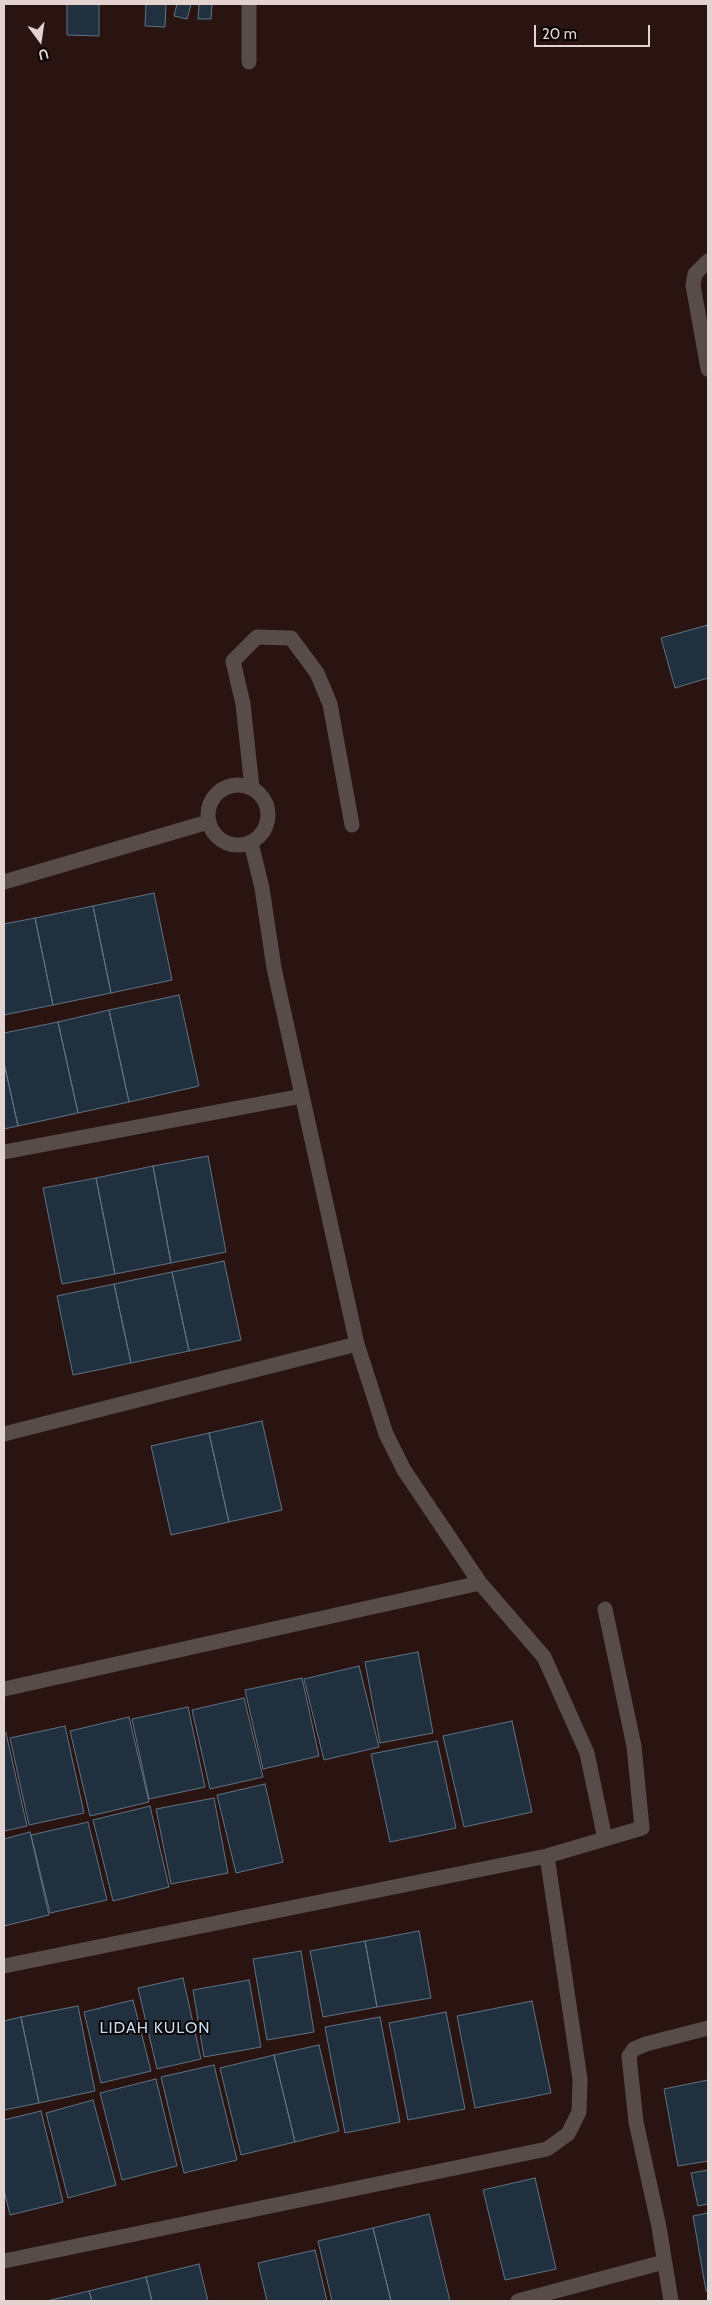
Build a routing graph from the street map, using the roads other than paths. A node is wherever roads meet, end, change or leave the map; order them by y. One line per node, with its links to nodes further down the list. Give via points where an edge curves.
1 (249, 4): 2 (street)
2 (249, 62)
3 (708, 261): 4 (street, via 695,274 693,284)
4 (708, 369)
5 (252, 788): 6 (street, via 225,787 214,796 208,808); 7 (street, via 243,704 233,660 257,637 291,638 316,673 330,704); 8 (street, via 262,796 268,809 268,823 262,835)
6 (208, 822): 8 (street, via 224,843); 9 (street)
7 (352, 825)
8 (251, 844): 10 (street)
9 (4, 882)
10 (302, 1096): 11 (street); 12 (street)
11 (4, 1152)
12 (358, 1344): 13 (street); 14 (street, via 386,1434 400,1463)
13 (4, 1434)
14 (480, 1583): 16 (street); 17 (street, via 544,1657 586,1753)
15 (605, 1609): 17 (street, via 634,1746 642,1828)
16 (4, 1689)
17 (605, 1839): 18 (street)
18 (547, 1856): 19 (street); 21 (street, via 580,2079 579,2112 568,2134 548,2149)
19 (4, 1966)
20 (708, 2028): 22 (street, via 646,2044 634,2049 629,2056 636,2122)
21 (4, 2262)
22 (664, 2262): 23 (street); 24 (street)
23 (518, 2301)
24 (671, 2301)

